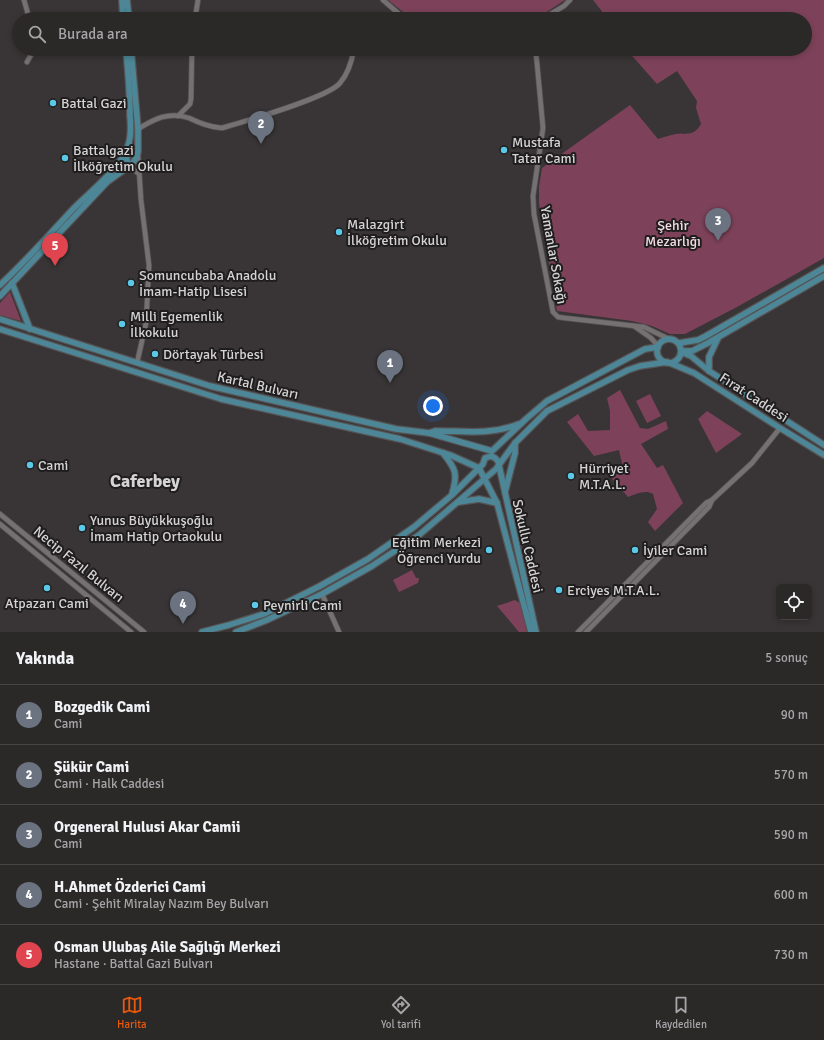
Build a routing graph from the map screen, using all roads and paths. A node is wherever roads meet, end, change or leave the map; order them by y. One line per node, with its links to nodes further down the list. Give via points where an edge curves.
1 (24, 0): 7 (street)
2 (122, 0): 8 (main road)
3 (127, 0): 9 (main road)
4 (198, 0): 10 (street)
5 (383, 0): 11 (street)
6 (570, 0): 12 (street)
7 (27, 12)
8 (123, 12)
9 (128, 12)
10 (196, 12)
11 (397, 12)
12 (554, 12)
13 (30, 56): 19 (street)
14 (127, 56): 22 (main road)
15 (132, 56): 21 (main road)
16 (192, 56): 20 (street, via 190,104)
17 (352, 56): 20 (street, via 340,84 298,103 222,128)
18 (536, 56): 33 (street, Yamanlar Sokağı, via 543,128 533,196 534,214 553,312 558,317)
19 (27, 62)
20 (178, 116): 21 (street, via 154,119)
21 (138, 129): 22 (main road); 24 (main road)
22 (131, 133): 23 (main road)
23 (126, 150): 25 (main road); 30 (main road, via 111,172)
24 (138, 152): 25 (main road); 26 (street)
25 (130, 166): 26 (street); 29 (main road, via 107,182)
26 (139, 174): 41 (street, via 149,265 146,323)
27 (824, 268): 38 (main road, via 706,336)
28 (824, 276): 36 (main road)
29 (12, 283): 31 (main road); 35 (main road)
30 (0, 285)
31 (0, 296)
32 (0, 319): 35 (main road, Kartal Bulvarı)
33 (633, 325): 37 (street, Yamanlar Sokağı, via 644,327); 39 (street)
34 (0, 328): 49 (main road, Kartal Bulvarı, via 221,399 400,439)
35 (30, 329): 41 (main road, Kartal Bulvarı)
36 (718, 336): 40 (main road, via 694,350); 43 (main road, via 709,357)
37 (669, 339): 38 (main road); 39 (main road)
38 (679, 343): 40 (main road)
39 (658, 346): 42 (main road, via 659,358); 44 (main road, via 645,349 547,401)
40 (681, 351): 42 (main road, via 678,359); 43 (main road, Fırat Caddesi)
41 (137, 363): 46 (main road, Kartal Bulvarı, via 210,386 396,429)
42 (668, 363): 45 (main road, Fırat Caddesi, via 694,373); 47 (main road, via 628,370 551,408)
43 (709, 371): 48 (main road, Fırat Caddesi)
44 (521, 424): 46 (main road, via 493,431); 50 (main road)
45 (780, 428): 51 (main road, Fırat Caddesi); 58 (street, via 752,463)
46 (429, 433): 50 (main road, Kartal Bulvarı)
47 (515, 443): 52 (main road); 56 (main road, via 515,454)
48 (824, 445)
49 (443, 453): 53 (main road, Kartal Bulvarı); 57 (main road, via 455,472)
50 (491, 454): 52 (main road, via 497,459); 53 (main road, via 485,458)
51 (824, 455)
52 (498, 465): 54 (main road); 56 (main road, Sokullu Caddesi)
53 (481, 466): 54 (main road); 55 (main road, Sokullu Caddesi); 57 (main road)
54 (492, 471): 55 (main road)
55 (485, 478): 59 (main road); 60 (main road, Sokullu Caddesi)
56 (504, 494): 70 (main road, Sokullu Caddesi)
57 (452, 495): 66 (main road, via 414,527 368,560 264,614)
58 (712, 500): 71 (street, via 706,503); 72 (street, via 709,507)
59 (457, 502): 60 (main road, via 479,499); 63 (main road, via 419,535 372,566)
60 (497, 503): 69 (main road, Sokullu Caddesi)
61 (0, 514): 65 (street, Necip Fazıl Bulvarı)
62 (0, 524): 64 (street, Necip Fazıl Bulvarı)
63 (322, 594): 67 (main road); 68 (street)
64 (131, 632)
65 (144, 632)
66 (202, 632)
67 (236, 632)
68 (339, 632)
69 (531, 632)
70 (536, 632)
71 (578, 632)
72 (586, 632)

